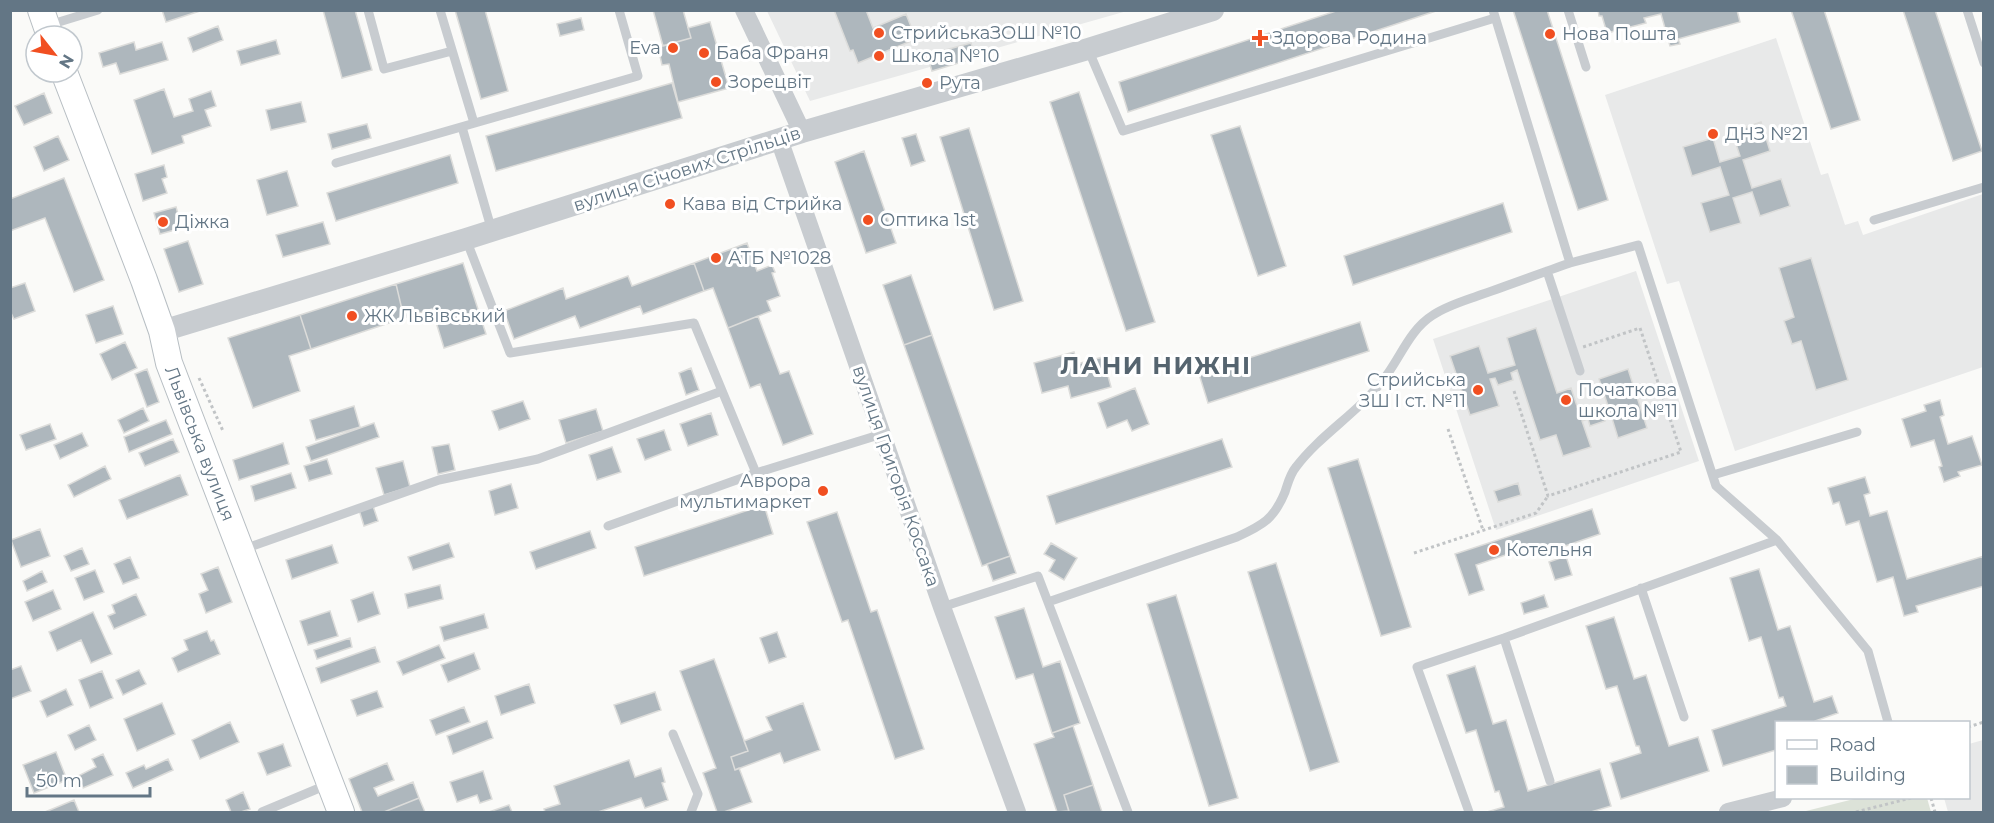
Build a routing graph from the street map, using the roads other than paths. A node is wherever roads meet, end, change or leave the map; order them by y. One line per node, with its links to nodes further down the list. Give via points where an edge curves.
1 (98, 10): 10 (lane)
2 (368, 10): 12 (lane, via 384,69)
3 (440, 10): 12 (lane)
4 (619, 10): 16 (lane, via 638,76)
5 (744, 10): 18 (street)
6 (1212, 10): 11 (street, вулиця Січових Стрільців)
7 (1568, 10): 14 (lane)
8 (1967, 10): 13 (lane)
9 (1494, 14): 11 (lane, via 1123,131); 25 (lane)
10 (46, 24)
11 (1088, 49): 18 (street, вулиця Січових Стрільців)
12 (452, 51): 16 (lane)
13 (1983, 63)
14 (1586, 67)
15 (69, 84): 27 (main road, Львівська вулиця)
16 (474, 123): 17 (lane)
17 (462, 127): 20 (lane); 23 (lane)
18 (802, 132): 19 (street, вулиця Січових Стрільців)
19 (779, 139): 23 (street, вулиця Січових Стрільців); 31 (street, вулиця Григорія Коссака)
20 (336, 163)
21 (1983, 187): 22 (lane)
22 (1874, 220)
23 (492, 231): 24 (street, вулиця Січових Стрільців)
24 (466, 239): 27 (street, вулиця Січових Стрільців); 29 (lane, via 510,353 694,323)
25 (1570, 263): 26 (lane); 33 (lane, via 1638,245)
26 (1547, 271): 28 (lane); 38 (lane, via 1432,315 1403,348 1385,379 1305,455 1292,471 1278,508 1257,528)
27 (162, 331): 36 (main road, Львівська вулиця, via 169,363)
28 (1580, 371)
29 (722, 391): 32 (lane); 36 (lane, via 538,459 439,480)
30 (1857, 432): 33 (lane)
31 (882, 434): 32 (lane); 39 (street, вулиця Григорія Коссака)
32 (756, 473): 34 (lane)
33 (1713, 475): 35 (lane, via 1716,486)
34 (608, 526)
35 (1777, 540): 37 (lane); 42 (lane, via 1868,651)
36 (241, 550): 45 (main road, Львівська вулиця)
37 (1641, 588): 40 (lane); 41 (lane)
38 (1048, 602): 39 (lane, via 1038,576); 51 (lane)
39 (942, 607): 50 (street, вулиця Григорія Коссака)
40 (1504, 638): 44 (lane); 52 (lane, via 1416,667)
41 (1684, 717)
42 (1887, 721)
43 (673, 734): 49 (lane, via 698,794)
44 (1550, 781)
45 (330, 783): 47 (lane); 48 (main road, Львівська вулиця)
46 (1779, 799): 53 (street)
47 (262, 813)
48 (341, 813)
49 (691, 813)
50 (1017, 813)
51 (1128, 813)
52 (1468, 813)
53 (1728, 813)

